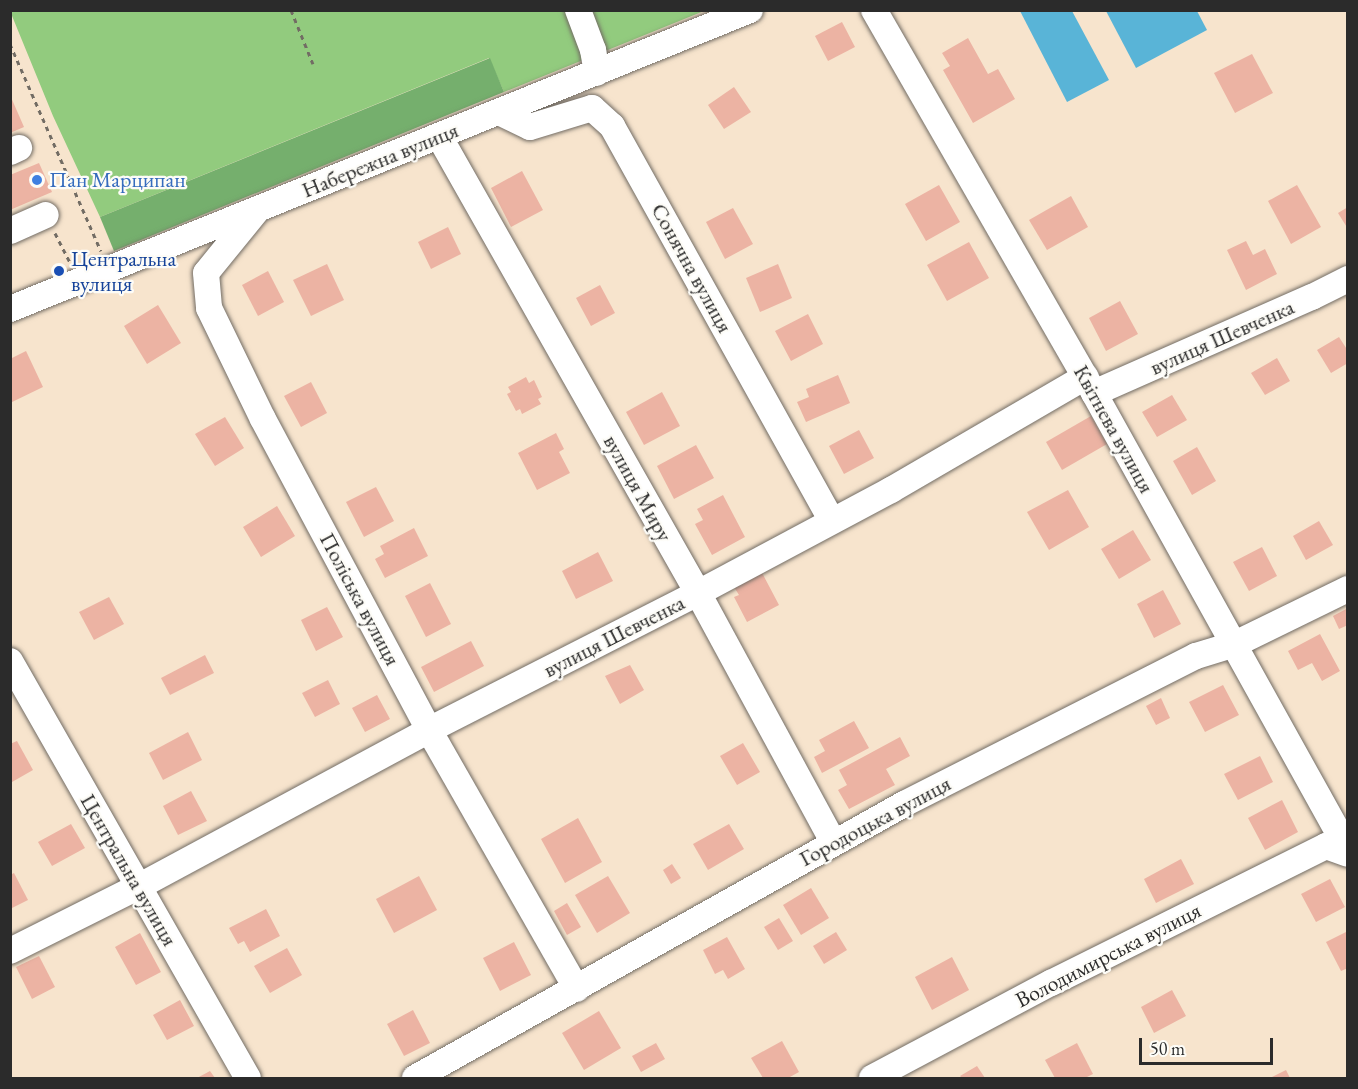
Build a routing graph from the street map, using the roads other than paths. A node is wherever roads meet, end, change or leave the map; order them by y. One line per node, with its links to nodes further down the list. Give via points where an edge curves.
1 (578, 10): 4 (street)
2 (750, 10): 4 (street, Набережна вулиця)
3 (874, 10): 12 (street, Квітнева вулиця)
4 (597, 73): 5 (street, Набережна вулиця)
5 (499, 112): 6 (street, Набережна вулиця); 13 (street, Сонячна вулиця, via 530,127 592,108 612,126)
6 (440, 136): 7 (street, Набережна вулиця); 15 (street, вулиця Миру)
7 (258, 209): 11 (street, Набережна вулиця); 18 (street, Поліська вулиця, via 206,273 209,308 263,419)
8 (46, 215): 9 (street)
9 (10, 231)
10 (1347, 279): 12 (street, вулиця Шевченка, via 1312,297)
11 (10, 309)
12 (1090, 385): 13 (street, вулиця Шевченка); 16 (street, Квітнева вулиця)
13 (832, 521): 15 (street, вулиця Шевченка)
14 (1347, 589): 16 (street, Городоцька вулиця)
15 (698, 593): 18 (street, вулиця Шевченка); 19 (street, вулиця Миру)
16 (1233, 645): 19 (street, Городоцька вулиця, via 1196,656); 20 (street, Квітнева вулиця)
17 (10, 661): 21 (street, Центральна вулиця)
18 (429, 730): 21 (street, вулиця Шевченка); 23 (street, Поліська вулиця)
19 (833, 842): 23 (street, Городоцька вулиця)
20 (1347, 852): 26 (street, Володимирська вулиця, via 1326,846 1051,983)
21 (138, 887): 22 (street, вулиця Шевченка); 24 (street, Центральна вулиця)
22 (10, 951)
23 (577, 989): 25 (street, Городоцька вулиця)
24 (248, 1078)
25 (415, 1078)
26 (872, 1078)

